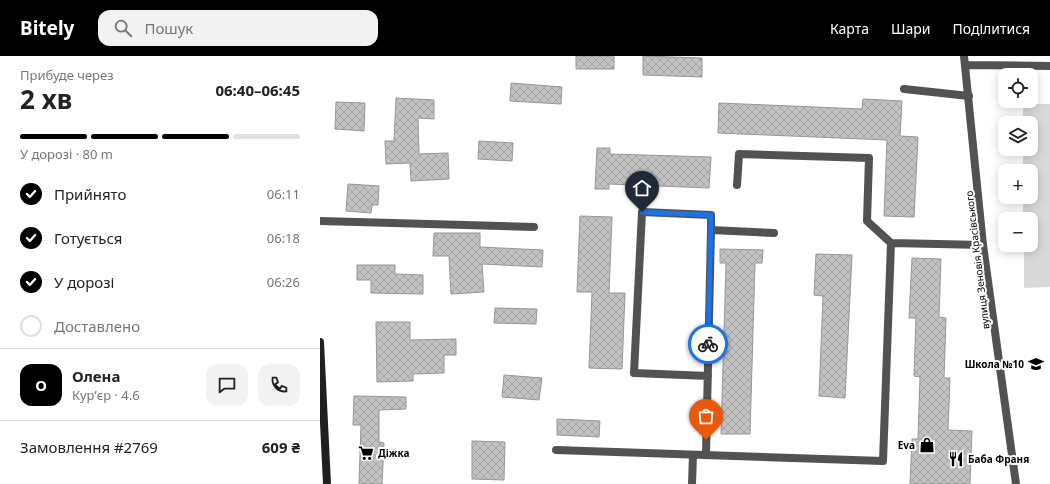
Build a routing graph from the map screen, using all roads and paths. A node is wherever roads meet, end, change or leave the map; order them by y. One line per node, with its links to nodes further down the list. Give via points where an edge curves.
1 (964, 56): 2 (street, вулиця Зеновія Красівського)
2 (966, 65): 3 (street); 5 (street, вулиця Зеновія Красівського)
3 (1050, 66)
4 (904, 89): 5 (street)
5 (969, 96): 12 (street, вулиця Зеновія Красівського)
6 (737, 185): 11 (street, via 739,154 870,158 867,221)
7 (320, 221): 8 (street)
8 (534, 227)
9 (711, 230): 10 (street); 14 (street); 14 (street, via 711,215 642,212 634,373)
10 (774, 232)
11 (890, 243): 12 (street); 17 (street, via 883,461)
12 (983, 245): 20 (street, вулиця Зеновія Красівського)
13 (320, 342): 18 (main road)
14 (708, 376): 17 (street)
15 (556, 450): 16 (street)
16 (693, 455): 17 (street); 19 (street)
17 (706, 455)
18 (327, 484)
19 (692, 484)
20 (1016, 484)

